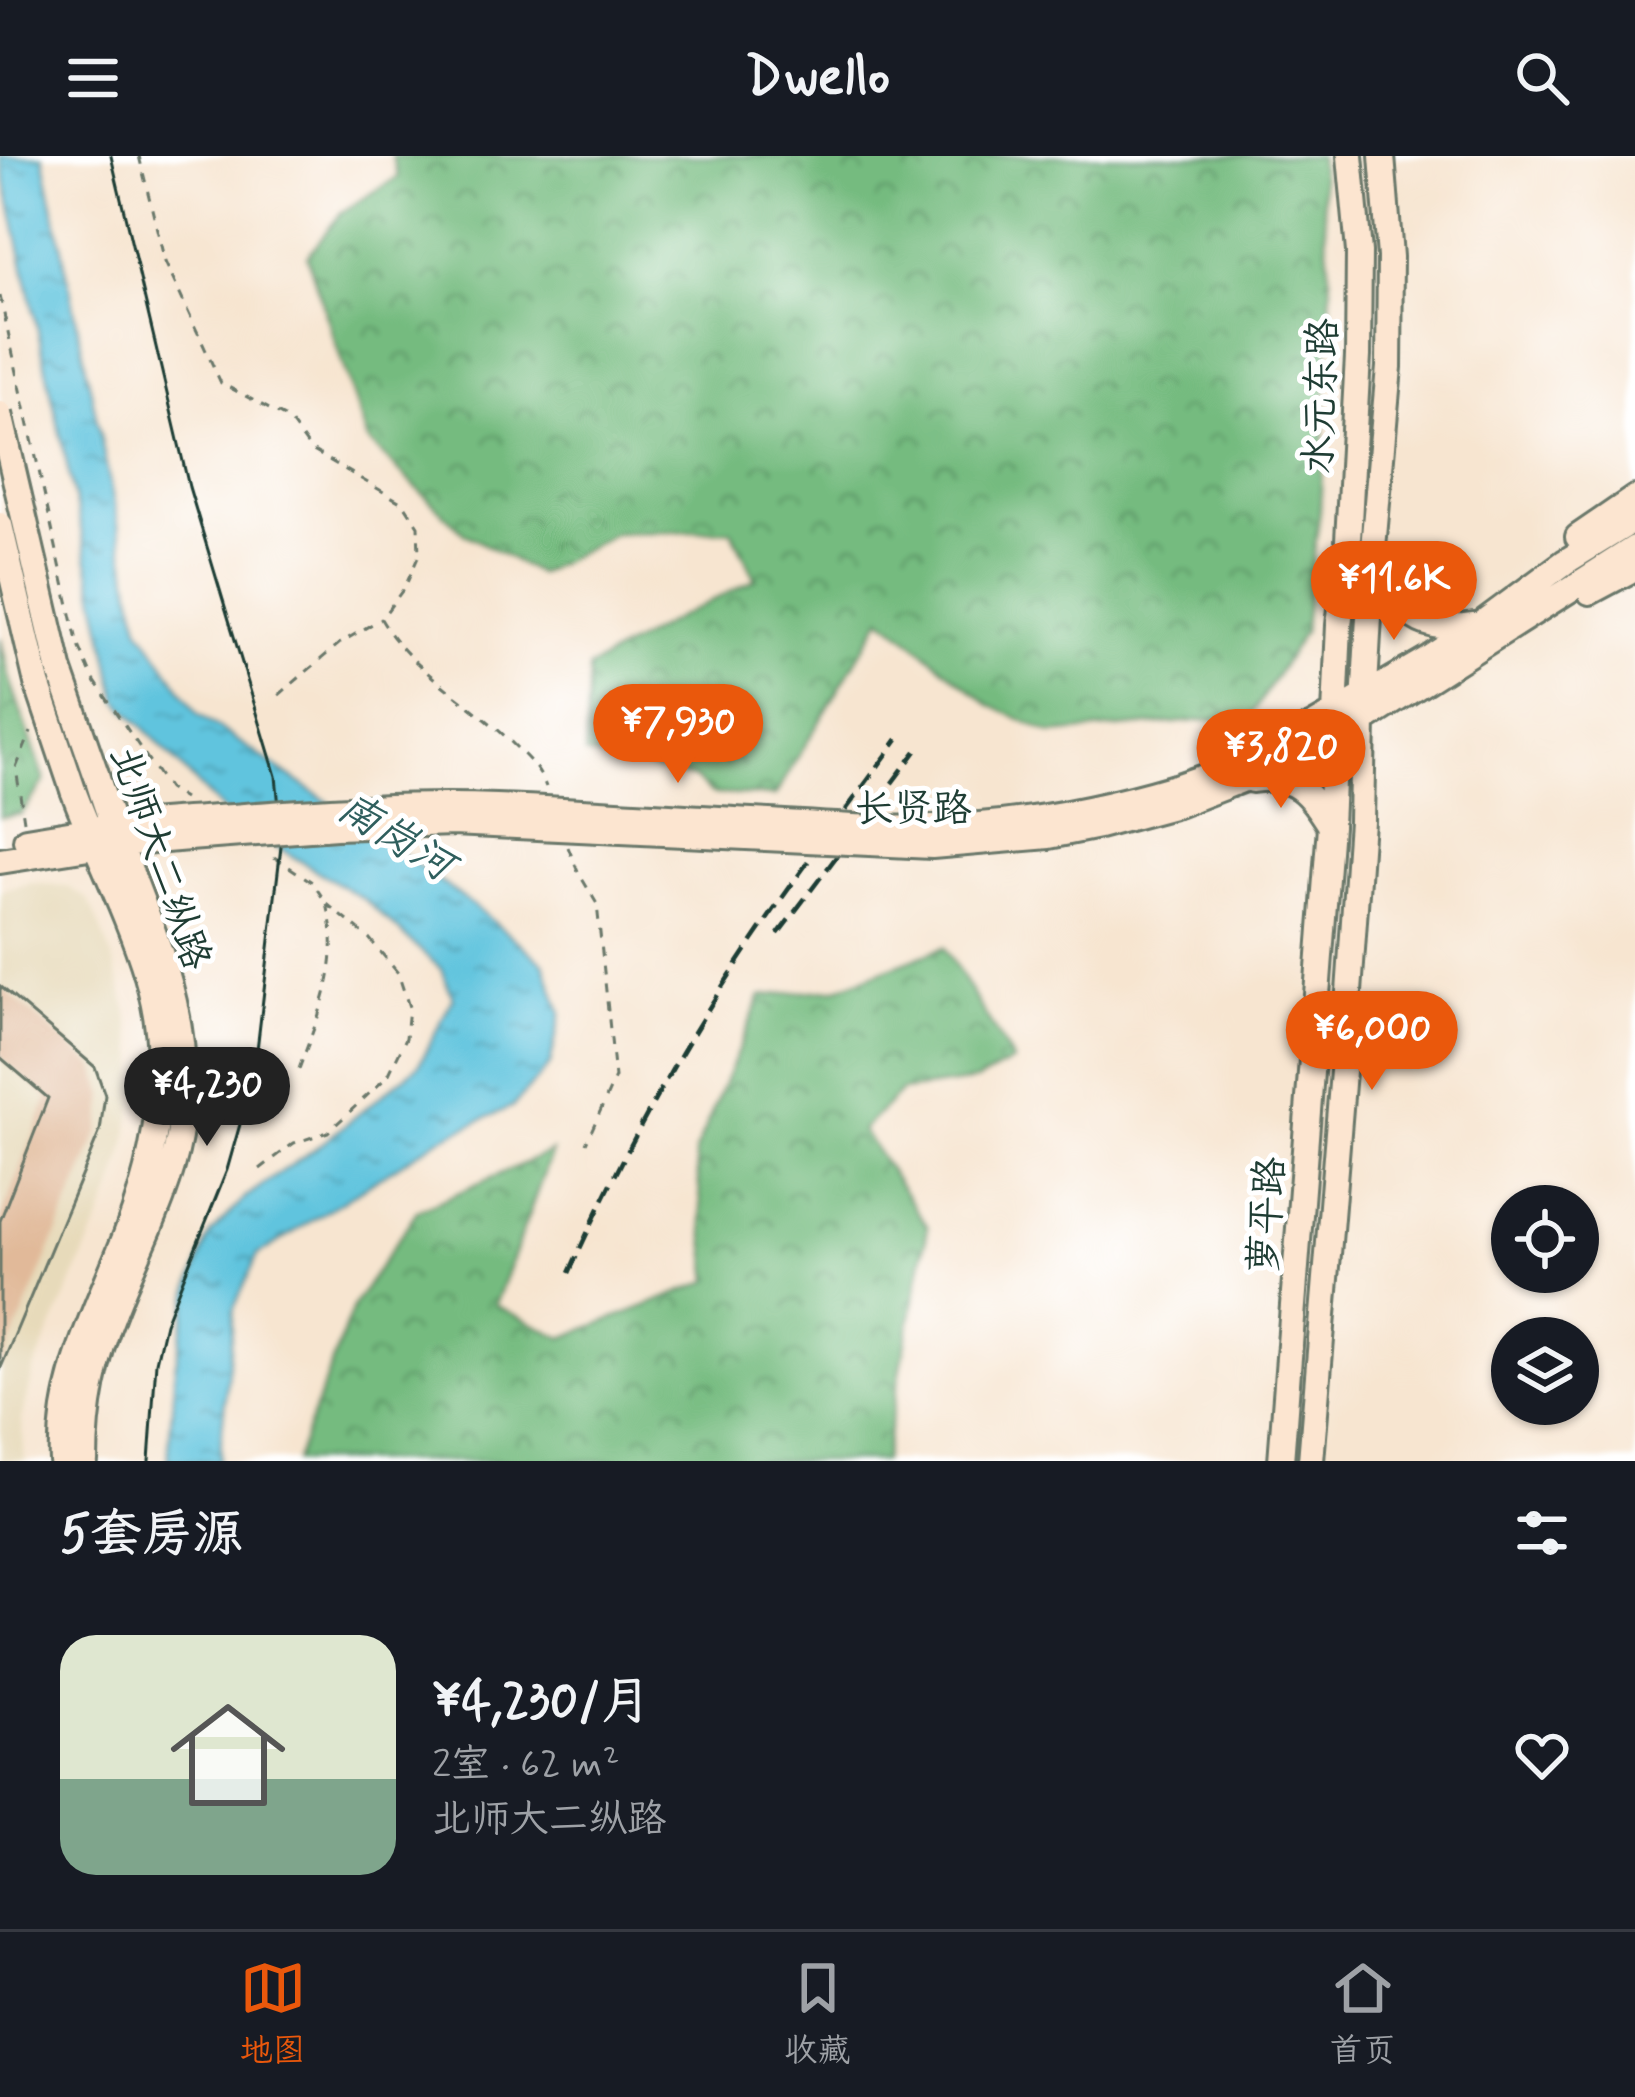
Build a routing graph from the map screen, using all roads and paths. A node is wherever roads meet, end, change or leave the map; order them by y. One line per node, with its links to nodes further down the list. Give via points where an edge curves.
1 (139, 156): 12 (path, via 165,262 220,383 288,419 310,449 404,504 418,526 419,555)
2 (1350, 156): 17 (main road, 水元东路, via 1358,356)
3 (1382, 156): 9 (main road, 水元东路, via 1389,367)
4 (0, 296): 23 (path, via 77,641 92,677)
5 (0, 414): 26 (main road, 北师大二纵路, bridge, via 58,668 96,775)
6 (1635, 498): 13 (main road, via 1555,555)
7 (1635, 519): 13 (main road)
8 (0, 525): 26 (main road, 北师大二纵路, bridge, via 37,683 73,790)
9 (1373, 548): 13 (main road, via 1390,591 1411,616 1450,628); 16 (main road, 水元东路)
10 (1635, 548): 14 (main road)
11 (1635, 568): 14 (main road)
12 (381, 619): 15 (path); 21 (path, via 417,665 540,771)
13 (1481, 624): 16 (main road)
14 (1440, 672): 18 (main road)
15 (279, 695)
16 (1365, 695): 17 (main road); 18 (main road, 萝平路)
17 (1336, 710): 19 (main road, 萝平路); 22 (main road)
18 (1363, 721): 19 (main road); 37 (main road, 萝平路)
19 (1335, 736): 20 (main road); 24 (main road, 萝平路)
20 (1236, 784): 22 (main road); 24 (main road, via 1272,778 1298,785)
21 (548, 791)
22 (1176, 796): 23 (main road, 长贤路, bridge, via 965,827 440,806)
23 (188, 820): 26 (main road, 长贤路)
24 (1330, 826): 36 (main road, 萝平路)
25 (562, 832): 32 (path, via 597,904 615,1078)
26 (103, 836): 27 (main road, 长贤路); 29 (main road, 长贤路); 34 (main road, 北师大二纵路, via 148,979 161,1088 148,1168 67,1392); 35 (main road, 北师大二纵路, via 172,986 182,1103 171,1169 101,1347)
27 (0, 844)
28 (258, 847): 30 (path, via 312,882)
29 (0, 861)
30 (327, 904): 31 (path, via 331,983); 33 (path, via 398,973 409,1007 406,1038 388,1076 328,1132 294,1143)
31 (299, 1069)
32 (586, 1143)
33 (260, 1169)
34 (62, 1461)
35 (85, 1461)
36 (1281, 1461)
37 (1311, 1461)

